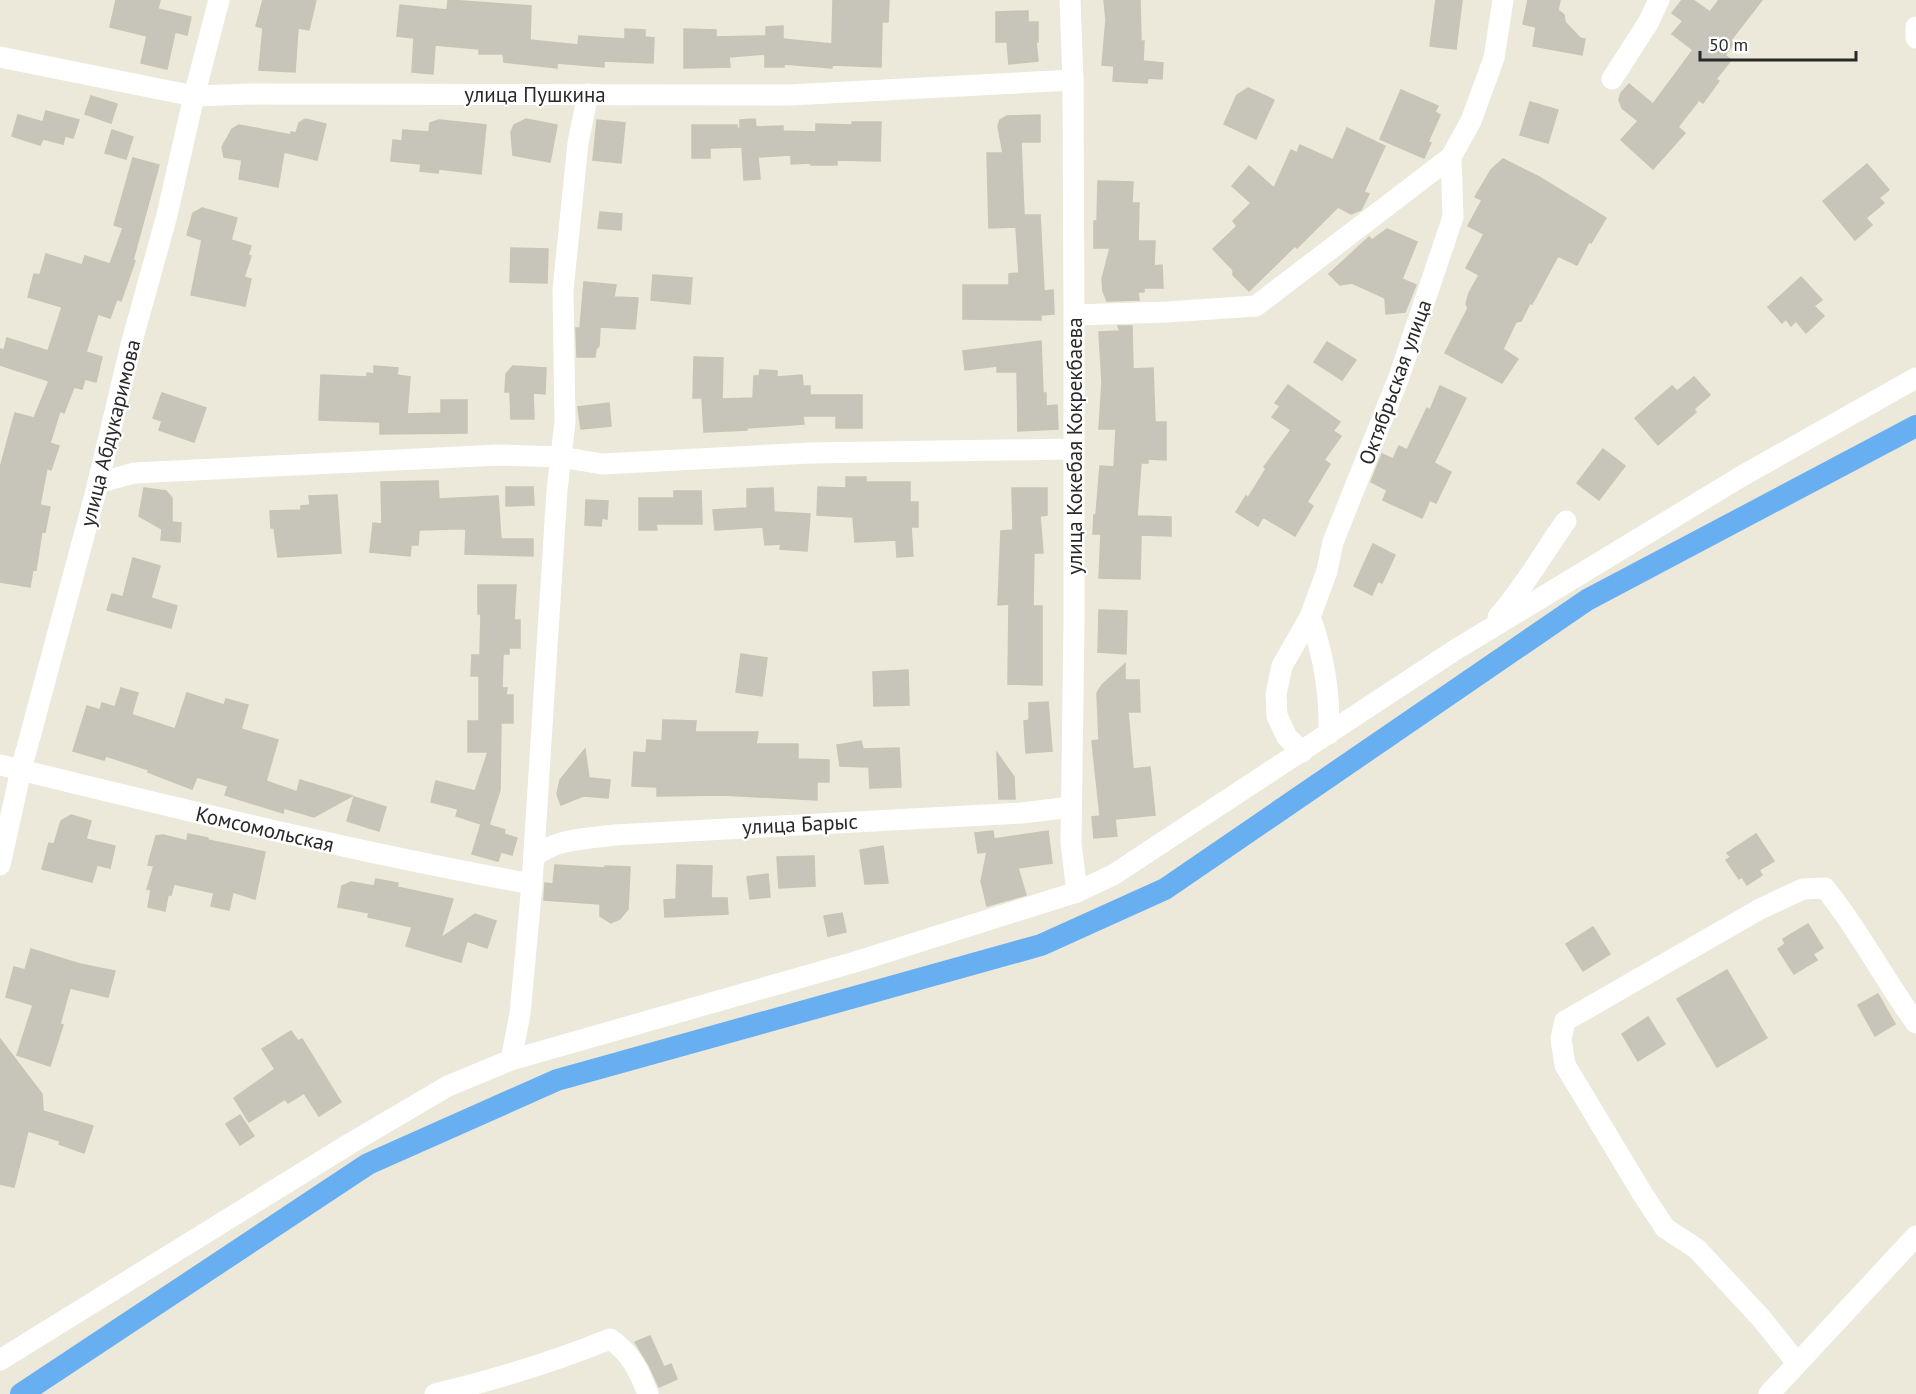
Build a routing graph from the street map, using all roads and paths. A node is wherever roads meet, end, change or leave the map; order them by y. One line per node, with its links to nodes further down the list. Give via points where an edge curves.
1 (219, 0): 11 (street, улица Абдукаримова)
2 (1070, 0): 8 (street, улица Кокебая Кокрекбаева)
3 (1503, 0): 12 (street, via 1494,58 1471,121)
4 (1659, 0): 9 (street)
5 (1916, 27): 6 (street)
6 (1916, 38)
7 (0, 57): 11 (street, улица Пушкина)
8 (1073, 80): 10 (street, улица Пушкина, via 790,95); 13 (street, улица Кокебая Кокрекбаева)
9 (1612, 80)
10 (588, 94): 11 (street, улица Пушкина); 16 (street, via 578,143 563,290 565,422)
11 (194, 96): 17 (street, улица Абдукаримова)
12 (1451, 157): 13 (street, via 1256,306); 19 (street, Октябрьская улица, via 1453,217 1400,377 1333,542)
13 (1074, 315): 15 (street, улица Кокебая Кокрекбаева)
14 (1916, 378): 20 (street, via 1742,476)
15 (1074, 450): 16 (street, via 811,453 602,464); 25 (street, улица Кокебая Кокрекбаева)
16 (561, 457): 17 (street, via 499,455 134,472); 26 (street)
17 (98, 483): 24 (street, улица Абдукаримова)
18 (1566, 521): 20 (street, via 1514,599)
19 (1310, 617): 21 (street, via 1329,696); 22 (street, Октябрьская улица, via 1282,666 1276,694 1277,716 1287,737)
20 (1484, 633): 21 (street)
21 (1329, 734): 22 (street)
22 (1302, 752): 29 (street, via 1113,875)
23 (0, 765): 24 (street, Комсомольская)
24 (21, 770): 27 (street, улица Абдукаримова); 28 (street, Комсомольская, via 298,837)
25 (1071, 807): 26 (street, улица Барыс, via 615,835 561,842); 29 (street, улица Кокебая Кокрекбаева)
26 (534, 856): 28 (street)
27 (0, 865)
28 (532, 884): 31 (street, via 520,1014)
29 (1077, 892): 31 (street, via 843,965)
30 (1916, 1023): 34 (street, via 1825,888 1803,889 1760,909 1565,1021 1561,1039 1565,1065 1665,1228 1697,1249)
31 (511, 1059): 33 (street, via 448,1086 390,1120)
32 (1916, 1236): 34 (street)
33 (0, 1360)
34 (1797, 1363): 37 (street)
35 (435, 1394): 36 (street, via 510,1374 610,1339 624,1348)
36 (648, 1394)
37 (1769, 1394)

